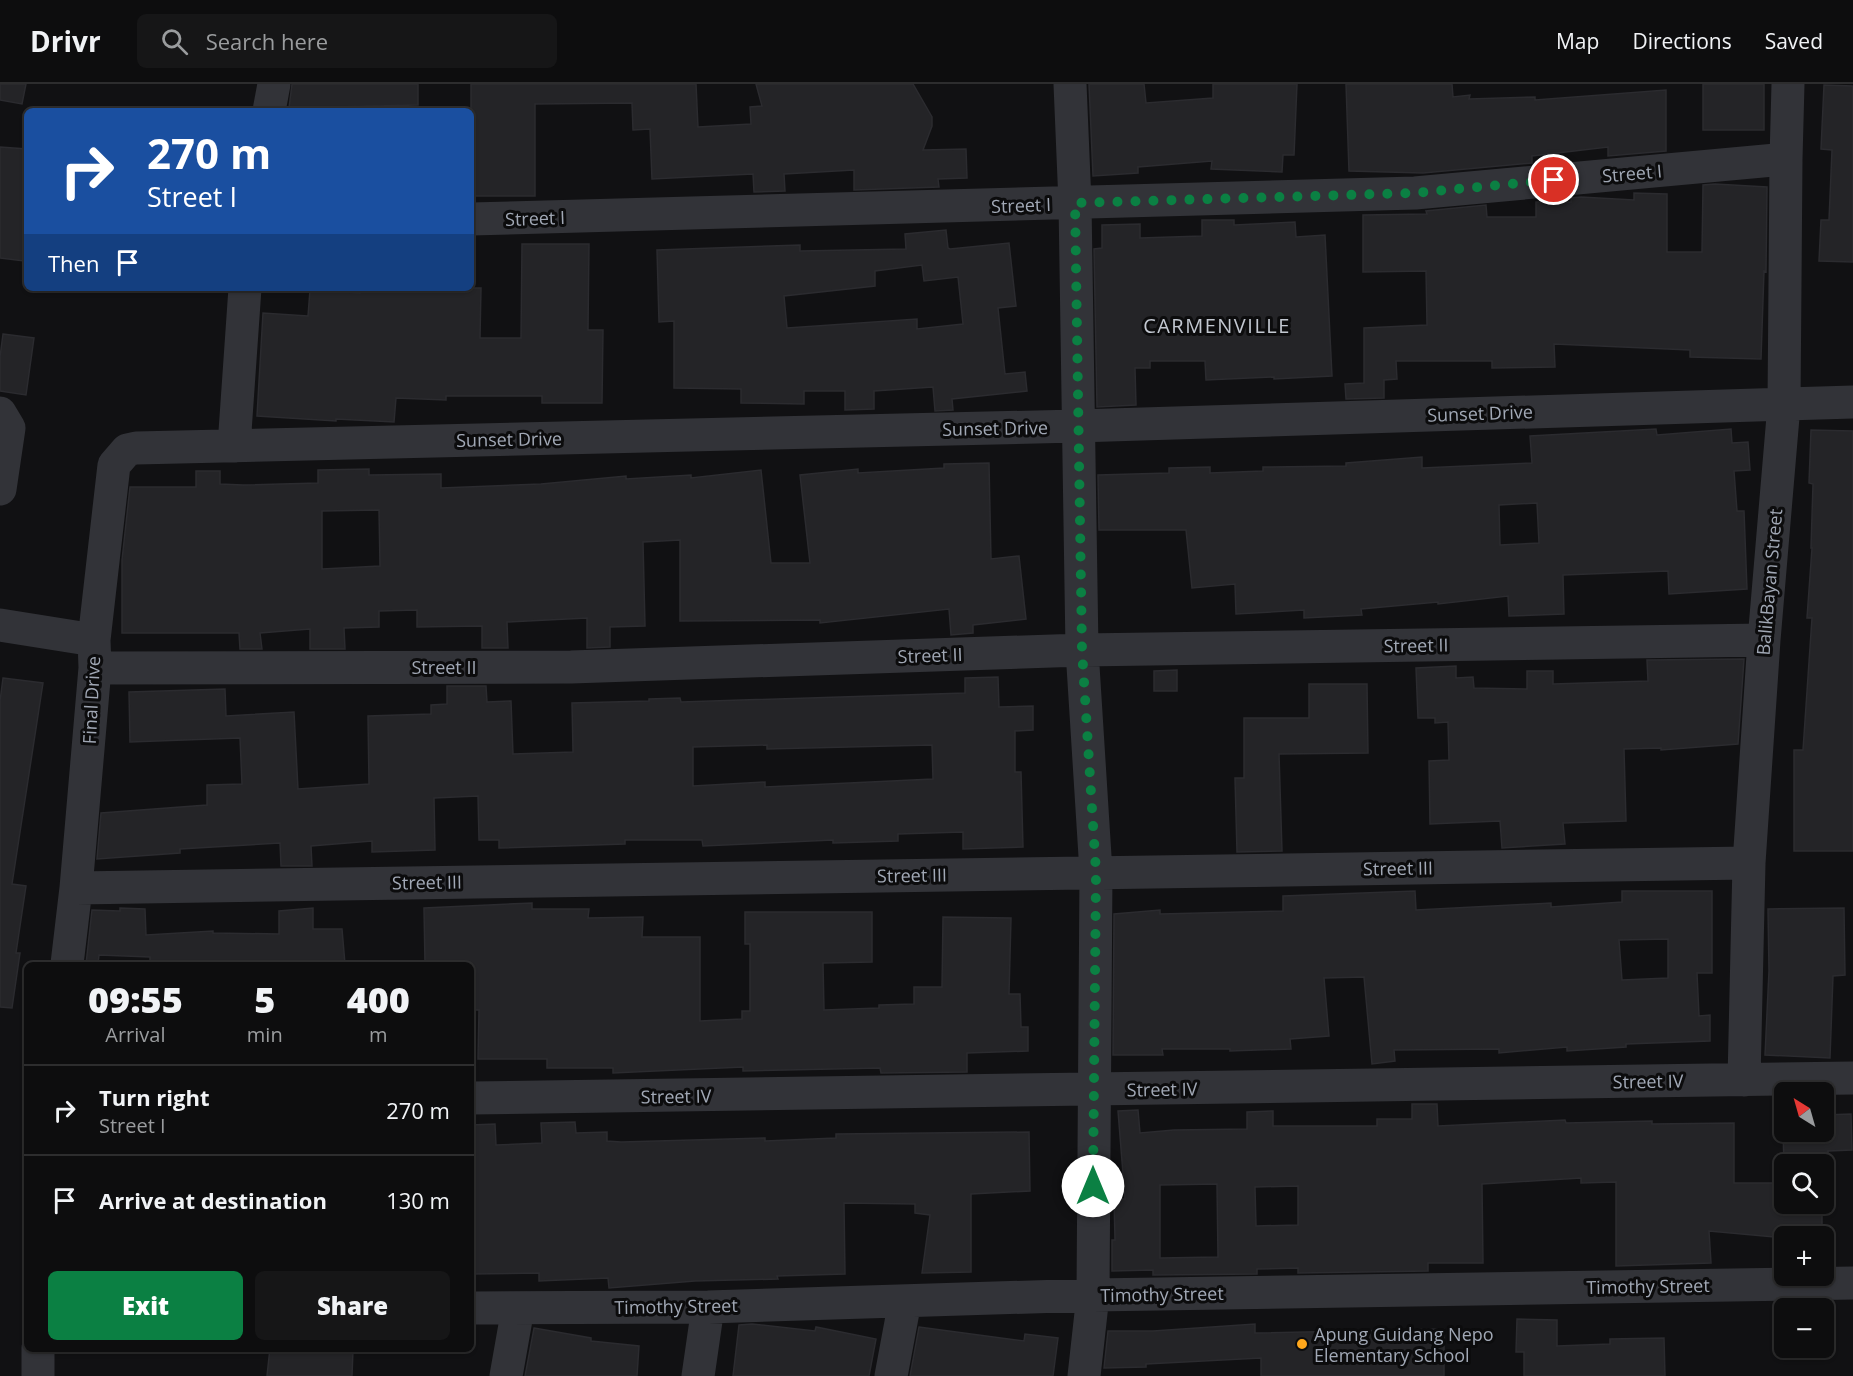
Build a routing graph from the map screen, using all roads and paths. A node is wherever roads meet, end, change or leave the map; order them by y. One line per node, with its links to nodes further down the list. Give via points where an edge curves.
1 (274, 84): 4 (street)
2 (1070, 84): 6 (street)
3 (1788, 84): 5 (street, BalikBayan Street)
4 (270, 108)
5 (1786, 159): 6 (street, Street I, via 1414,193); 10 (street, BalikBayan Street)
6 (1075, 203): 7 (street, Street I); 12 (street)
7 (474, 219)
8 (245, 291): 13 (street)
9 (1853, 402): 10 (street, Sunset Drive)
10 (1784, 405): 12 (street, Sunset Drive); 17 (street, BalikBayan Street)
11 (0, 413): 15 (street, via 9,428)
12 (1077, 426): 13 (street, Sunset Drive); 18 (street)
13 (234, 446): 14 (street, Sunset Drive)
14 (136, 448): 19 (street, Final Drive, via 127,450 114,465)
15 (0, 489)
16 (0, 626): 19 (street, Street II)
17 (1764, 640): 18 (street, Street II); 20 (street, BalikBayan Street)
18 (1082, 650): 19 (street, Street II, via 571,667); 21 (street)
19 (95, 654): 22 (street, Final Drive)
20 (1749, 864): 21 (street, Street III); 25 (street, BalikBayan Street)
21 (1096, 872): 22 (street, Street III); 26 (street)
22 (76, 888): 23 (street, Final Drive)
23 (67, 962)
24 (1853, 1078): 25 (street, Street IV)
25 (1744, 1080): 26 (street, Street IV)
26 (1094, 1090): 27 (street, Street IV); 29 (street)
27 (474, 1098)
28 (1853, 1283): 29 (street, Timothy Street)
29 (1093, 1295): 30 (street, Timothy Street); 39 (street)
30 (905, 1301): 31 (street, Timothy Street); 38 (street)
31 (708, 1307): 33 (street, Timothy Street); 37 (street)
32 (474, 1308): 33 (street, Timothy Street)
33 (518, 1308): 36 (street)
34 (38, 1352): 35 (street)
35 (38, 1376)
36 (506, 1376)
37 (698, 1376)
38 (891, 1376)
39 (1084, 1376)

